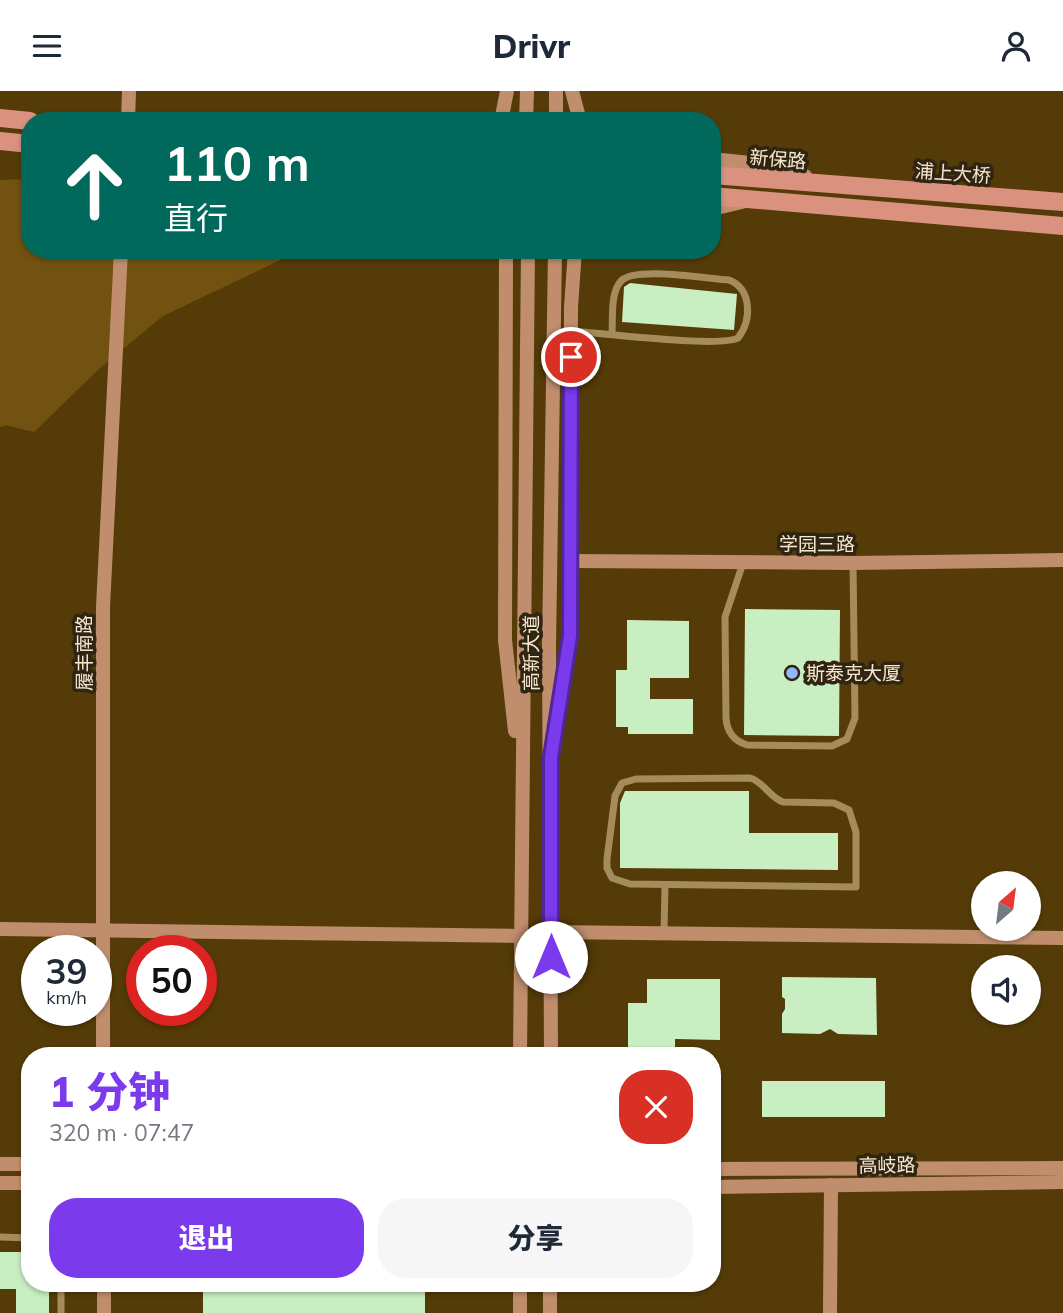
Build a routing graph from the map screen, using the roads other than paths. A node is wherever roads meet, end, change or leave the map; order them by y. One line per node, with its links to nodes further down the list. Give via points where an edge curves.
1 (130, 91): 6 (main road)
2 (507, 91): 7 (main road)
3 (527, 91): 8 (main road)
4 (556, 91): 9 (main road)
5 (572, 91): 10 (main road)
6 (129, 112)
7 (503, 112)
8 (526, 112)
9 (556, 112)
10 (578, 112)
11 (0, 118): 12 (main road)
12 (21, 120)
13 (0, 141): 14 (main road)
14 (21, 143)
15 (721, 160): 17 (main road)
16 (721, 176): 17 (main road, 新保路)
17 (841, 185): 20 (main road, 浦上大桥)
18 (721, 197): 19 (main road)
19 (757, 199): 21 (main road); 22 (main road)
20 (1063, 202)
21 (721, 207)
22 (1063, 226)
23 (121, 259): 38 (main road, 履丰南路, via 104,597)
24 (506, 259): 35 (main road, via 505,640)
25 (528, 259): 35 (main road, 高新大道)
26 (555, 259): 34 (main road, 高新大道)
27 (575, 259): 28 (main road)
28 (571, 331): 29 (lane); 31 (main road)
29 (612, 334): 29 (lane, via 734,340 746,324 745,295 729,280 630,276 617,288)
30 (1063, 560): 33 (main road, 学园三路)
31 (570, 561): 32 (main road, 学园三路); 34 (main road, via 570,636)
32 (744, 563): 33 (main road, 学园三路); 33 (lane, via 725,617 726,718 728,731 736,740 754,746 837,745 851,734 855,717)
33 (853, 563)
34 (551, 757): 39 (main road, 高新大道)
35 (521, 759): 41 (main road, 高新大道)
36 (665, 884): 36 (lane, via 856,887 855,823 842,805 783,802 750,778 628,780 615,796 609,873 621,884); 40 (lane)
37 (0, 929): 38 (main road)
38 (104, 930): 41 (main road); 43 (main road, 履丰南路)
39 (551, 932): 40 (main road); 45 (main road, 高新大道)
40 (664, 934): 42 (main road)
41 (521, 936): 44 (main road, 高新大道)
42 (1063, 938)
43 (103, 1047)
44 (520, 1047)
45 (551, 1047)
46 (0, 1164): 47 (main road)
47 (21, 1164)
48 (1063, 1168): 49 (main road, 高岐路)
49 (721, 1169)
50 (1063, 1182): 53 (main road, 高岐路)
51 (0, 1183): 52 (main road)
52 (21, 1183)
53 (831, 1185): 54 (main road, 高岐路); 65 (main road)
54 (721, 1187)
55 (0, 1237): 56 (lane)
56 (21, 1238)
57 (61, 1292): 61 (lane)
58 (104, 1292): 62 (main road)
59 (520, 1292): 63 (main road)
60 (550, 1292): 64 (main road)
61 (61, 1313)
62 (104, 1313)
63 (520, 1313)
64 (550, 1313)
65 (830, 1313)

